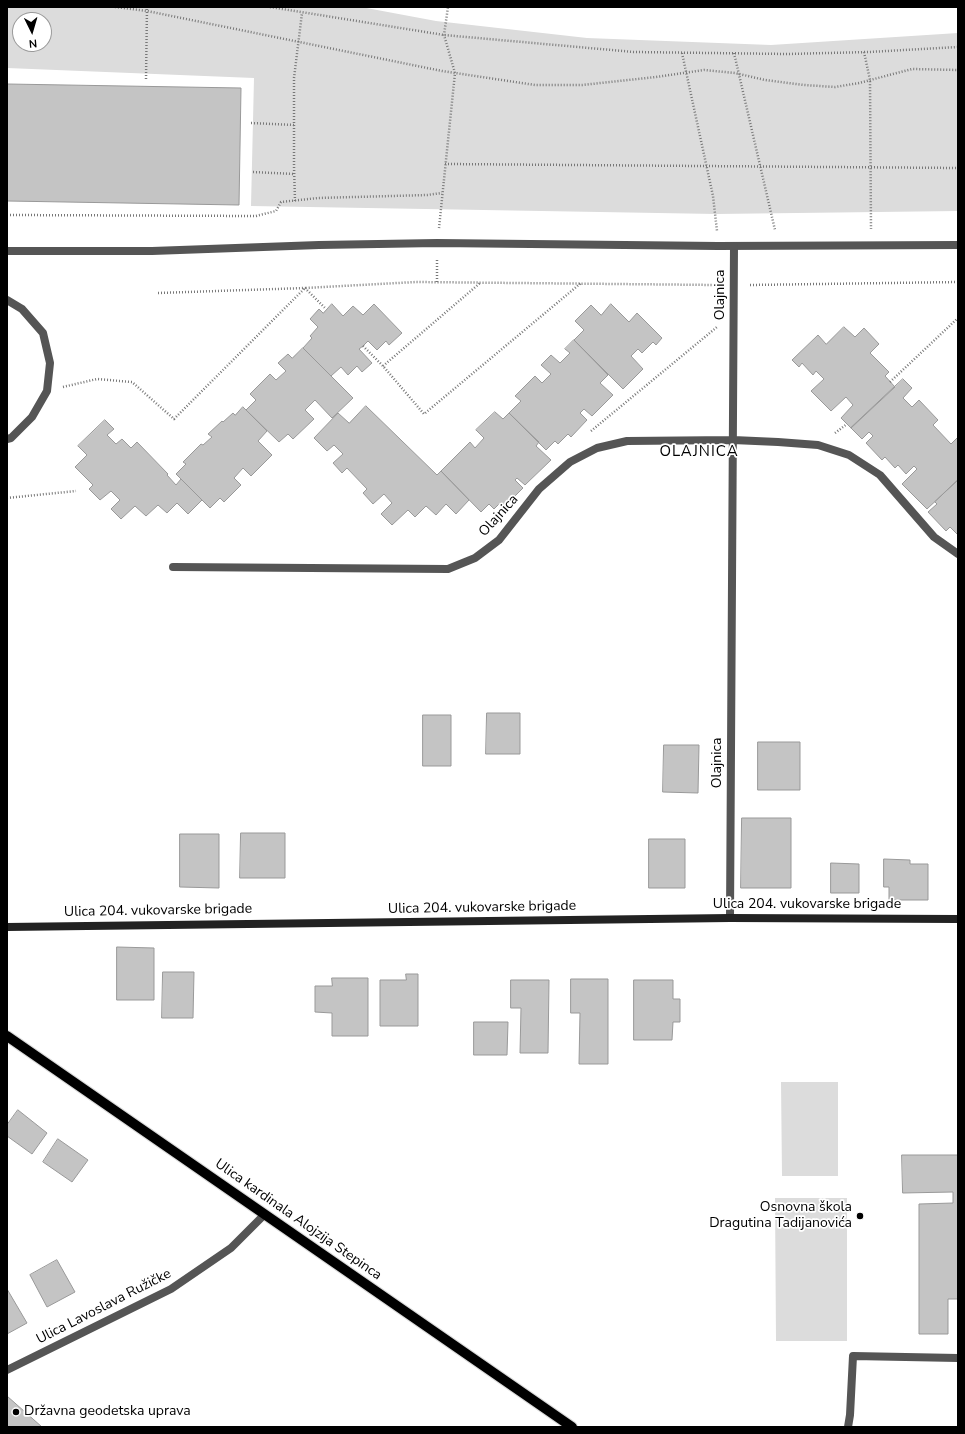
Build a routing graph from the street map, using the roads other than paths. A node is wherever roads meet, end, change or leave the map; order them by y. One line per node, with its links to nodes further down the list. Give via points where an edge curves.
1 (958, 245): 2 (street)
2 (734, 246): 3 (street, via 437,243 152,251); 6 (street, Olajnica)
3 (7, 251)
4 (7, 300): 5 (street, via 22,309 43,333 50,363 47,391 32,417)
5 (7, 440)
6 (733, 440): 7 (street, Olajnica, via 818,445 848,455 880,475 934,537); 8 (street, Olajnica, via 627,441 597,448 570,462 539,489 499,540 475,558 448,569); 9 (street, Olajnica)
7 (958, 554)
8 (173, 567)
9 (730, 918): 10 (street, Ulica 204. vukovarske brigade); 11 (street, Ulica 204. vukovarske brigade)
10 (958, 920)
11 (7, 927)
12 (7, 1036): 13 (main road, Ulica kardinala Alojzija Stepinca)
13 (264, 1215): 15 (street, Ulica Lavoslava Ružičke, via 231,1248 171,1289); 16 (main road, Ulica kardinala Alojzija Stepinca)
14 (958, 1358): 17 (street, via 853,1356)
15 (7, 1370)
16 (572, 1427)
17 (848, 1427)

